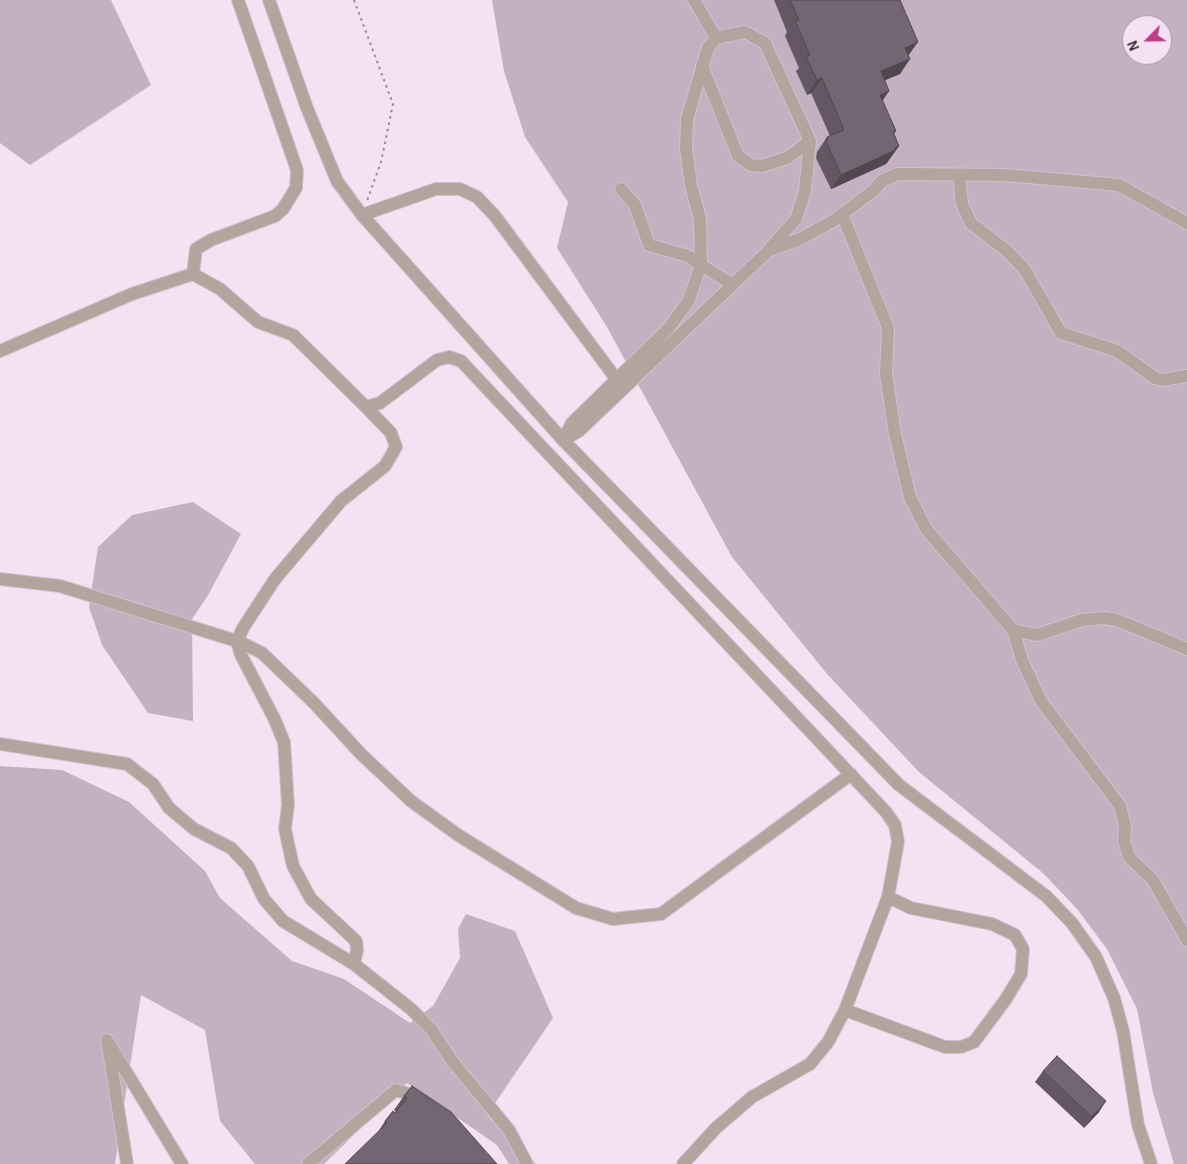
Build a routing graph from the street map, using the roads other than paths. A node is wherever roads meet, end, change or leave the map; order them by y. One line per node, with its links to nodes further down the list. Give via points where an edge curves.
1 (238, 0): 14 (street, via 297,170 296,188 275,216 211,240 196,249)
2 (269, 0): 10 (street, via 337,181)
3 (694, 0): 4 (street)
4 (716, 38): 5 (street, via 708,48); 6 (street, via 744,32 765,43)
5 (702, 66): 6 (street, via 738,156 751,165 762,166 787,158); 13 (street, via 687,120 686,149 700,219)
6 (810, 141): 12 (street, via 805,191 796,219)
7 (960, 176): 9 (street, via 897,174 882,181); 11 (street, via 1033,176 1055,181 1119,185); 17 (street, via 962,204 971,223 1025,270 1060,333 1117,350 1155,378 1164,380)
8 (621, 189): 13 (street, via 635,205 648,245 688,256)
9 (842, 214): 12 (street, via 800,239); 22 (street, via 888,328 886,374 895,434 910,497 926,529)
10 (362, 215): 18 (street, via 436,190 460,189 477,197 495,216); 20 (street)
11 (1187, 223)
12 (768, 251): 15 (street)
13 (701, 265): 15 (street); 18 (street, via 688,302)
14 (193, 274): 16 (street, via 132,294); 19 (street, via 220,289 258,322 293,336)
15 (732, 284): 18 (street)
16 (0, 351)
17 (1187, 376)
18 (619, 383): 20 (street, via 579,431)
19 (366, 407): 23 (street, via 392,433 396,447 386,466 341,501 274,579); 26 (street, via 380,403 437,360 449,357 461,361)
20 (564, 440): 37 (street, via 899,785 1046,896 1072,923 1096,957 1114,998 1123,1031 1138,1125)
21 (0, 578): 23 (street, via 60,586)
22 (1013, 630): 24 (street, via 1037,635 1082,620 1104,618 1118,620); 28 (street, via 1040,701 1120,806 1128,857 1153,880)
23 (237, 641): 26 (street, via 262,653 411,801 458,835 576,908 613,919 661,914); 29 (street, via 284,742 288,805 285,829 293,866 311,899 356,941)
24 (1187, 649)
25 (0, 744): 29 (street, via 127,764 152,784 169,808 194,828 231,848 248,866 264,899 283,921)
26 (851, 774): 27 (street, via 895,825 898,842)
27 (888, 897): 30 (street); 30 (street, via 911,908 992,924 1015,935 1023,949 1021,974 974,1042 962,1048 945,1047)
28 (1187, 940)
29 (354, 964): 35 (street, via 432,1029 452,1061 510,1130)
30 (845, 1010): 36 (street, via 828,1042 810,1064 752,1097 716,1128)
31 (429, 1106): 34 (street, via 415,1096 396,1090)
32 (126, 1164): 33 (street, via 107,1040)
33 (182, 1164)
34 (308, 1164)
35 (527, 1164)
36 (683, 1164)
37 (1152, 1164)

